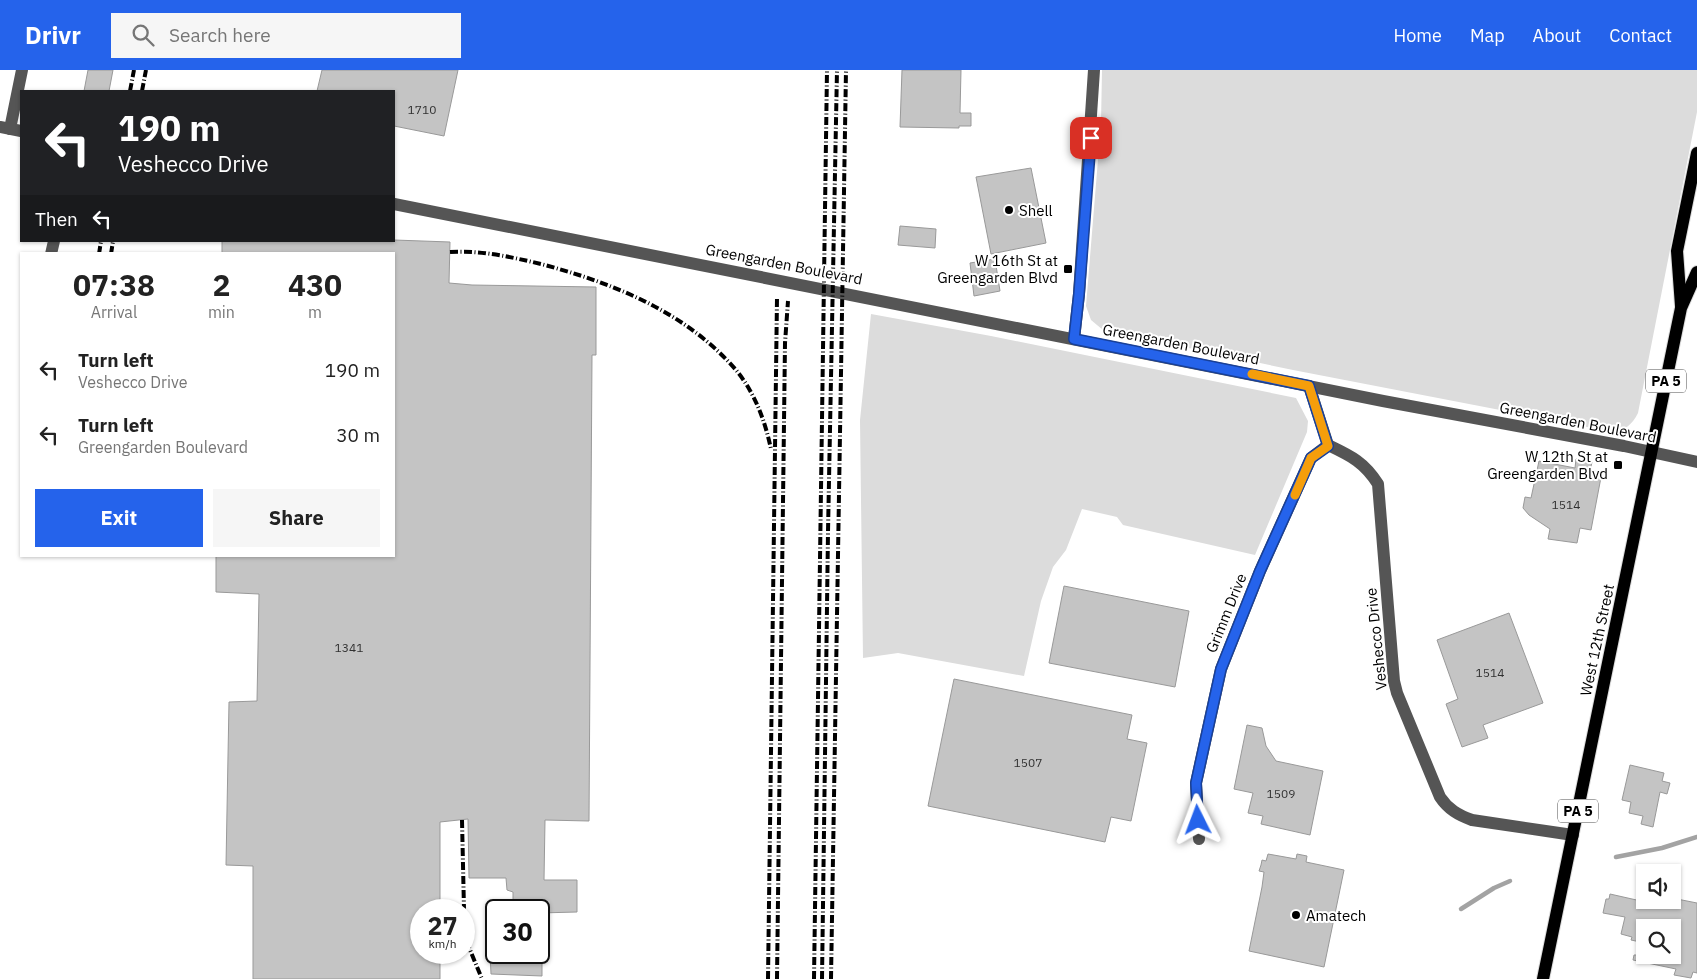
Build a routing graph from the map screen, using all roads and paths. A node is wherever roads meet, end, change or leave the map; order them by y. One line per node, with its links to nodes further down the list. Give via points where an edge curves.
1 (22, 70): 3 (street)
2 (1094, 70): 8 (street)
3 (10, 129)
4 (1697, 153): 7 (main road, West 12th Street / PA 5, via 1677,251)
5 (395, 204): 8 (street, Greengarden Boulevard)
6 (1697, 272): 7 (main road, West 12th Street / PA 5)
7 (1681, 308): 11 (main road, West 12th Street / PA 5)
8 (1074, 339): 9 (street, Greengarden Boulevard)
9 (1309, 386): 10 (street); 11 (street, Greengarden Boulevard)
10 (1328, 446): 13 (street, Veshecco Drive, via 1354,457 1369,469 1378,484 1394,681 1440,797 1453,811 1467,818); 14 (street, Grimm Drive, via 1311,458 1260,571 1221,669 1196,783)
11 (1652, 453): 12 (street, Greengarden Boulevard); 13 (main road, West 12th Street / PA 5)
12 (1697, 462)
13 (1573, 835): 15 (main road, West 12th Street / PA 5)
14 (1199, 839)
15 (1543, 979)

